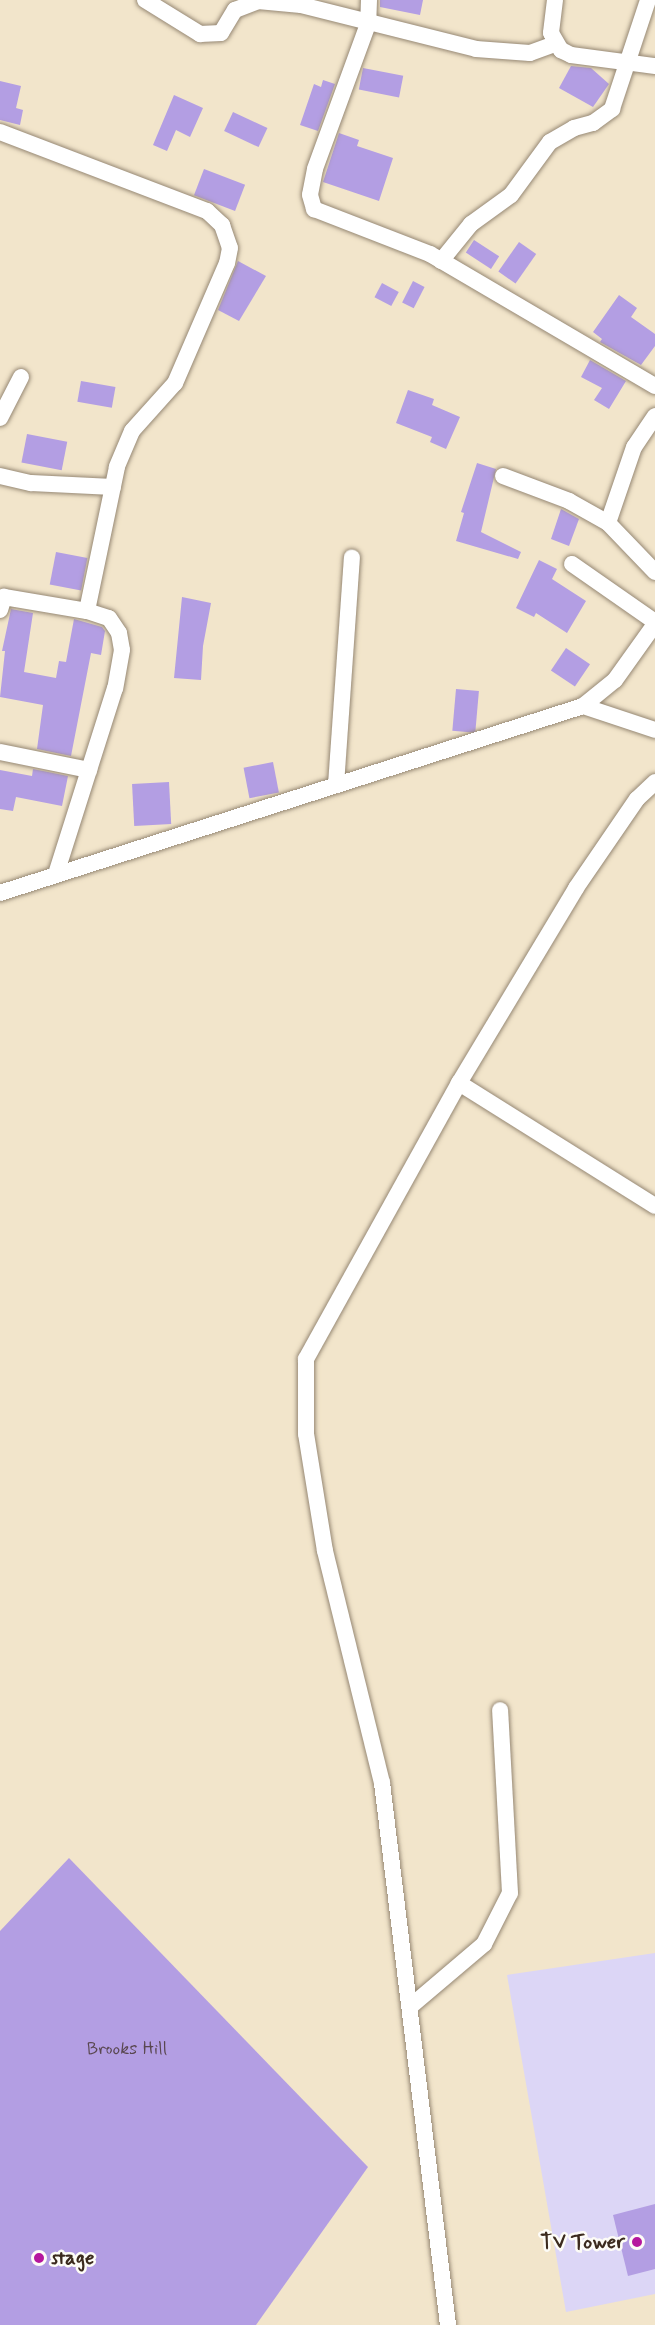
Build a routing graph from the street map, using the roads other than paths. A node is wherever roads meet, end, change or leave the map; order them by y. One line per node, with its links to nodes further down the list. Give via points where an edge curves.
1 (145, 0): 5 (street, via 200,34 221,33)
2 (369, 0): 6 (street)
3 (555, 0): 7 (street, via 550,20)
4 (648, 0): 8 (street)
5 (235, 5): 6 (street, via 258,1 301,5)
6 (368, 24): 7 (street, via 510,53 530,53); 11 (street, via 315,169 310,202 322,215)
7 (555, 44): 8 (street, via 571,55)
8 (624, 63): 9 (street); 11 (street, via 612,109 593,123 550,142 511,195 471,224)
9 (655, 66)
10 (0, 132): 18 (street, via 207,211 228,236 227,263 175,383 132,431)
11 (441, 261): 13 (street)
12 (21, 377): 15 (street)
13 (655, 386)
14 (655, 416): 19 (street, via 634,447)
15 (0, 418)
16 (0, 476): 18 (street, via 61,486)
17 (503, 476): 19 (street, via 569,501)
18 (113, 487): 24 (street)
19 (608, 523): 22 (street)
20 (352, 558): 31 (street)
21 (572, 564): 25 (street)
22 (655, 572)
23 (1, 599): 24 (street)
24 (87, 611): 29 (street, via 109,618 119,633 122,650 115,688)
25 (655, 623): 26 (street, via 615,680)
26 (583, 706): 27 (street); 31 (street)
27 (655, 730)
28 (0, 752): 29 (street)
29 (89, 770): 32 (street)
30 (655, 782): 34 (street, via 637,799 576,888)
31 (336, 785): 32 (street)
32 (56, 874): 33 (street)
33 (0, 892)
34 (459, 1083): 35 (street); 37 (street, via 355,1273 326,1317 306,1359 303,1392 325,1551 382,1783)
35 (655, 1206)
36 (500, 1710): 37 (street, via 510,1893 484,1944)
37 (411, 2006): 38 (street)
38 (448, 2325)

